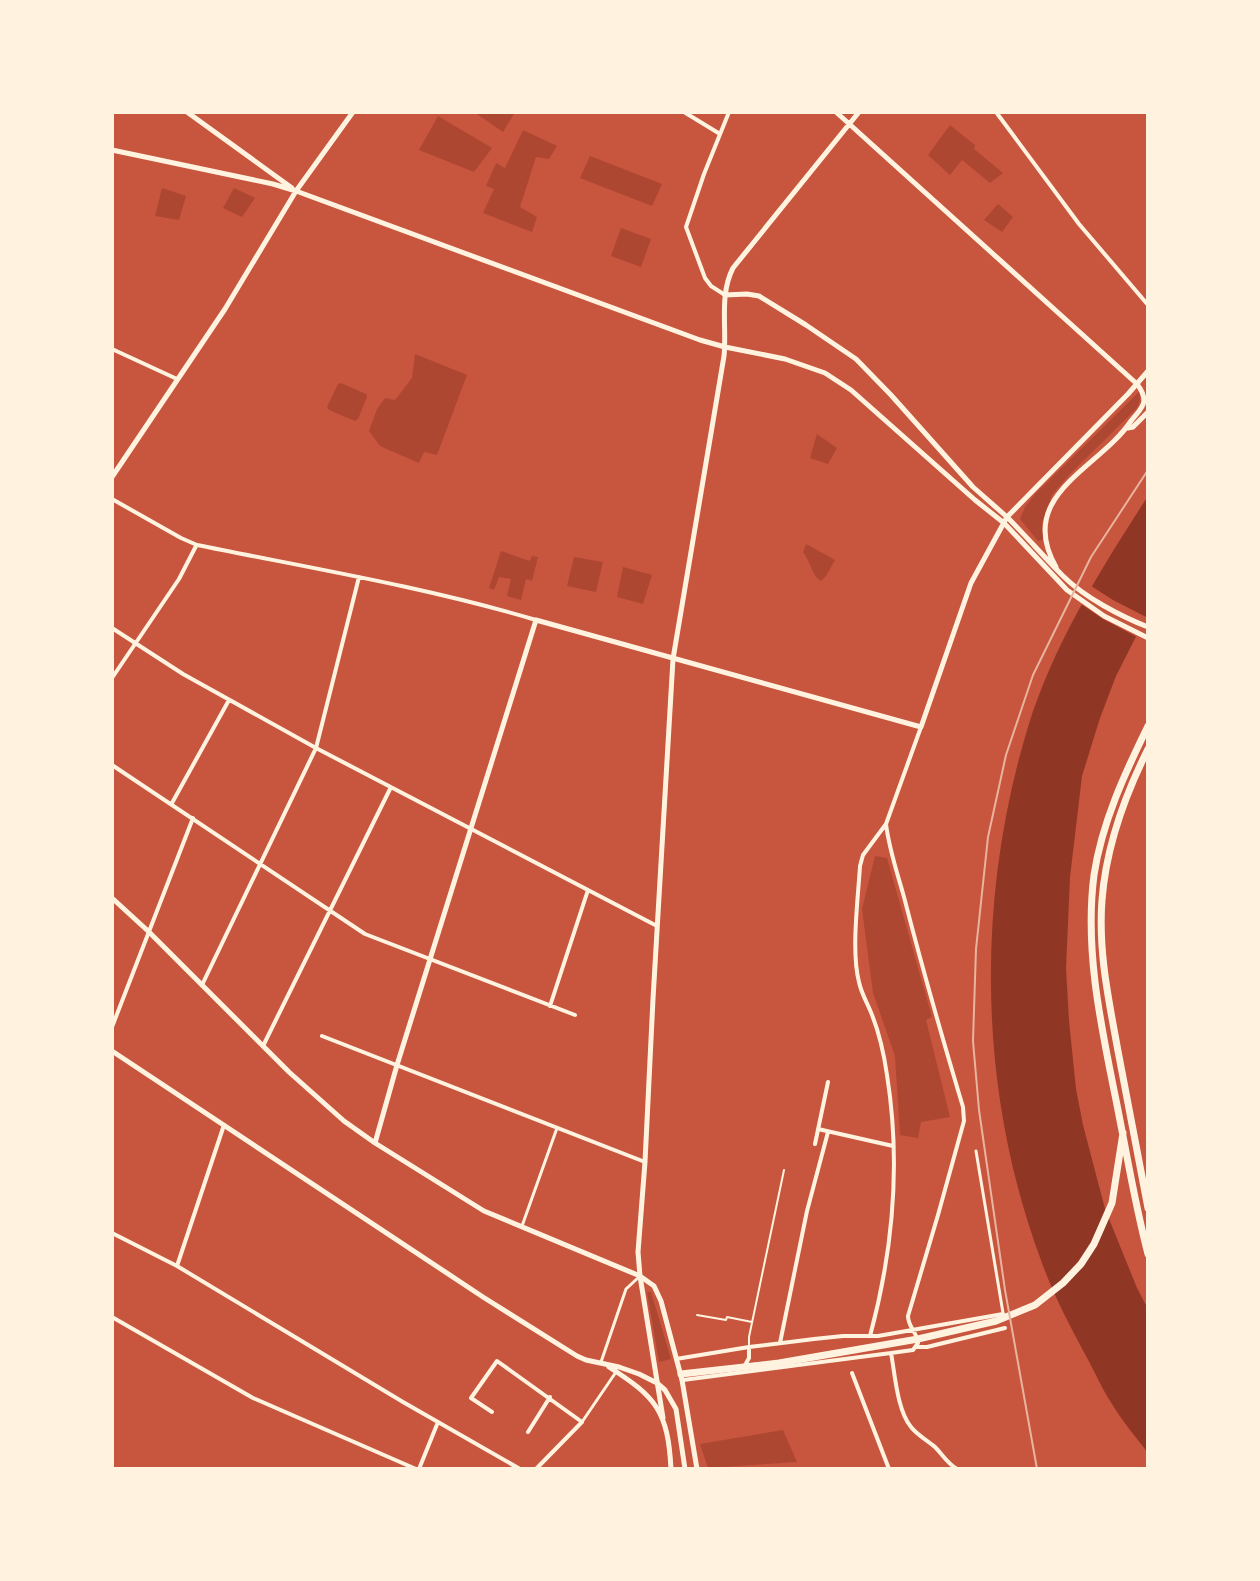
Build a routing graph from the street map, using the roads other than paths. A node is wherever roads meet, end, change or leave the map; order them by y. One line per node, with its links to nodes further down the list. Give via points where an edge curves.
1 (187, 112): 11 (street)
2 (353, 112): 11 (street)
3 (684, 112): 9 (street)
4 (729, 112): 9 (street)
5 (836, 112): 8 (street)
6 (859, 112): 8 (street)
7 (996, 112): 13 (street, via 1079,224)
8 (849, 124): 12 (street, via 733,268); 18 (street)
9 (720, 134): 12 (street, via 686,228 705,278)
10 (112, 150): 11 (street)
11 (296, 191): 14 (street); 17 (street)
12 (725, 295): 14 (street); 23 (street, via 759,296 856,359)
13 (1148, 305)
14 (725, 347): 23 (street, via 785,359 832,377 975,500); 32 (street)
15 (112, 349): 17 (street)
16 (1148, 371): 18 (street)
17 (177, 379): 21 (street)
18 (1137, 384): 20 (street, via 1144,404); 23 (street)
19 (1148, 412): 20 (street)
20 (1127, 428): 25 (street, via 1053,501 1046,536)
21 (112, 477)
22 (112, 499): 24 (street)
23 (1006, 520): 25 (street); 30 (street, via 1067,590); 36 (street, via 970,586)
24 (197, 545): 26 (street); 31 (street)
25 (1056, 567): 28 (street, via 1074,585)
26 (359, 577): 27 (street); 37 (street)
27 (536, 620): 32 (street); 44 (street)
28 (1148, 627)
29 (112, 628): 31 (street)
30 (1148, 638)
31 (135, 644): 33 (street); 34 (street)
32 (673, 659): 36 (street); 49 (street)
33 (112, 678)
34 (229, 700): 37 (street); 41 (street)
35 (1148, 726): 65 (highway, via 1104,831 1092,903 1095,983)
36 (921, 727): 43 (street)
37 (316, 748): 40 (street); 45 (street)
38 (1148, 749): 72 (highway, via 1112,837 1101,930 1105,983)
39 (112, 765): 41 (street)
40 (391, 787): 44 (street); 48 (street)
41 (172, 804): 42 (street)
42 (193, 818): 45 (street); 50 (street)
43 (886, 824): 68 (street, via 860,866 856,960 887,1074); 83 (street, via 964,1121 908,1316)
44 (470, 828): 46 (street); 51 (street)
45 (261, 865): 48 (street); 52 (street)
46 (588, 890): 49 (street); 53 (street)
47 (112, 898): 50 (street)
48 (329, 911): 51 (street, via 365,934); 57 (street)
49 (657, 926): 70 (street)
50 (148, 931): 52 (street); 55 (street)
51 (430, 960): 53 (street); 59 (street)
52 (202, 985): 57 (street)
53 (550, 1006): 54 (street)
54 (575, 1015)
55 (112, 1027)
56 (322, 1036): 59 (street)
57 (263, 1046): 66 (street, via 314,1096)
58 (112, 1051): 61 (street)
59 (397, 1065): 62 (street); 66 (street)
60 (828, 1082): 63 (street)
61 (224, 1125): 76 (street); 90 (street, via 483,1297 577,1356)
62 (557, 1128): 70 (street); 73 (street)
63 (818, 1129): 64 (street); 67 (street)
64 (828, 1132): 68 (street); 85 (street)
65 (1123, 1133): 75 (highway); 91 (highway, via 1106,1219 1081,1264 1035,1305 957,1331)
66 (375, 1143): 73 (street, via 461,1198)
67 (815, 1144)
68 (893, 1146): 84 (street, via 889,1248)
69 (976, 1151): 78 (street)
70 (645, 1162): 77 (street)
71 (784, 1170): 81 (lane)
72 (1148, 1208)
73 (522, 1227): 77 (street)
74 (112, 1233): 76 (street)
75 (1148, 1254)
76 (177, 1266): 99 (street)
77 (640, 1276): 89 (street, via 658,1293); 90 (street, via 626,1289); 95 (street)
78 (1003, 1314): 82 (street); 83 (street)
79 (697, 1315): 81 (lane)
80 (112, 1317): 102 (street, via 253,1398)
81 (752, 1322): 86 (lane)
82 (1005, 1328): 87 (street)
83 (914, 1331): 84 (street); 87 (street)
84 (870, 1336): 85 (street)
85 (780, 1343): 86 (street)
86 (749, 1347): 89 (street); 91 (street)
87 (916, 1347): 88 (street)
88 (891, 1353): 91 (street); 109 (street, via 908,1424)
89 (676, 1359): 94 (street)
90 (601, 1362): 92 (street); 95 (street)
91 (742, 1369): 94 (highway)
92 (616, 1371): 98 (street, via 648,1395); 100 (street)
93 (852, 1373): 108 (street)
94 (682, 1377): 107 (street)
95 (657, 1383): 98 (street); 106 (street, via 676,1409)
96 (550, 1397): 97 (street, via 497,1361 471,1398); 100 (street); 101 (street)
97 (492, 1412)
98 (664, 1421): 105 (street)
99 (438, 1422): 102 (street); 103 (street)
100 (582, 1422): 104 (street)
101 (528, 1432)
102 (418, 1469)
103 (520, 1469)
104 (536, 1469)
105 (671, 1469)
106 (685, 1469)
107 (697, 1469)
108 (889, 1469)
109 (957, 1469)
110 (1019, 1469): 111 (street)
111 (1033, 1469)

